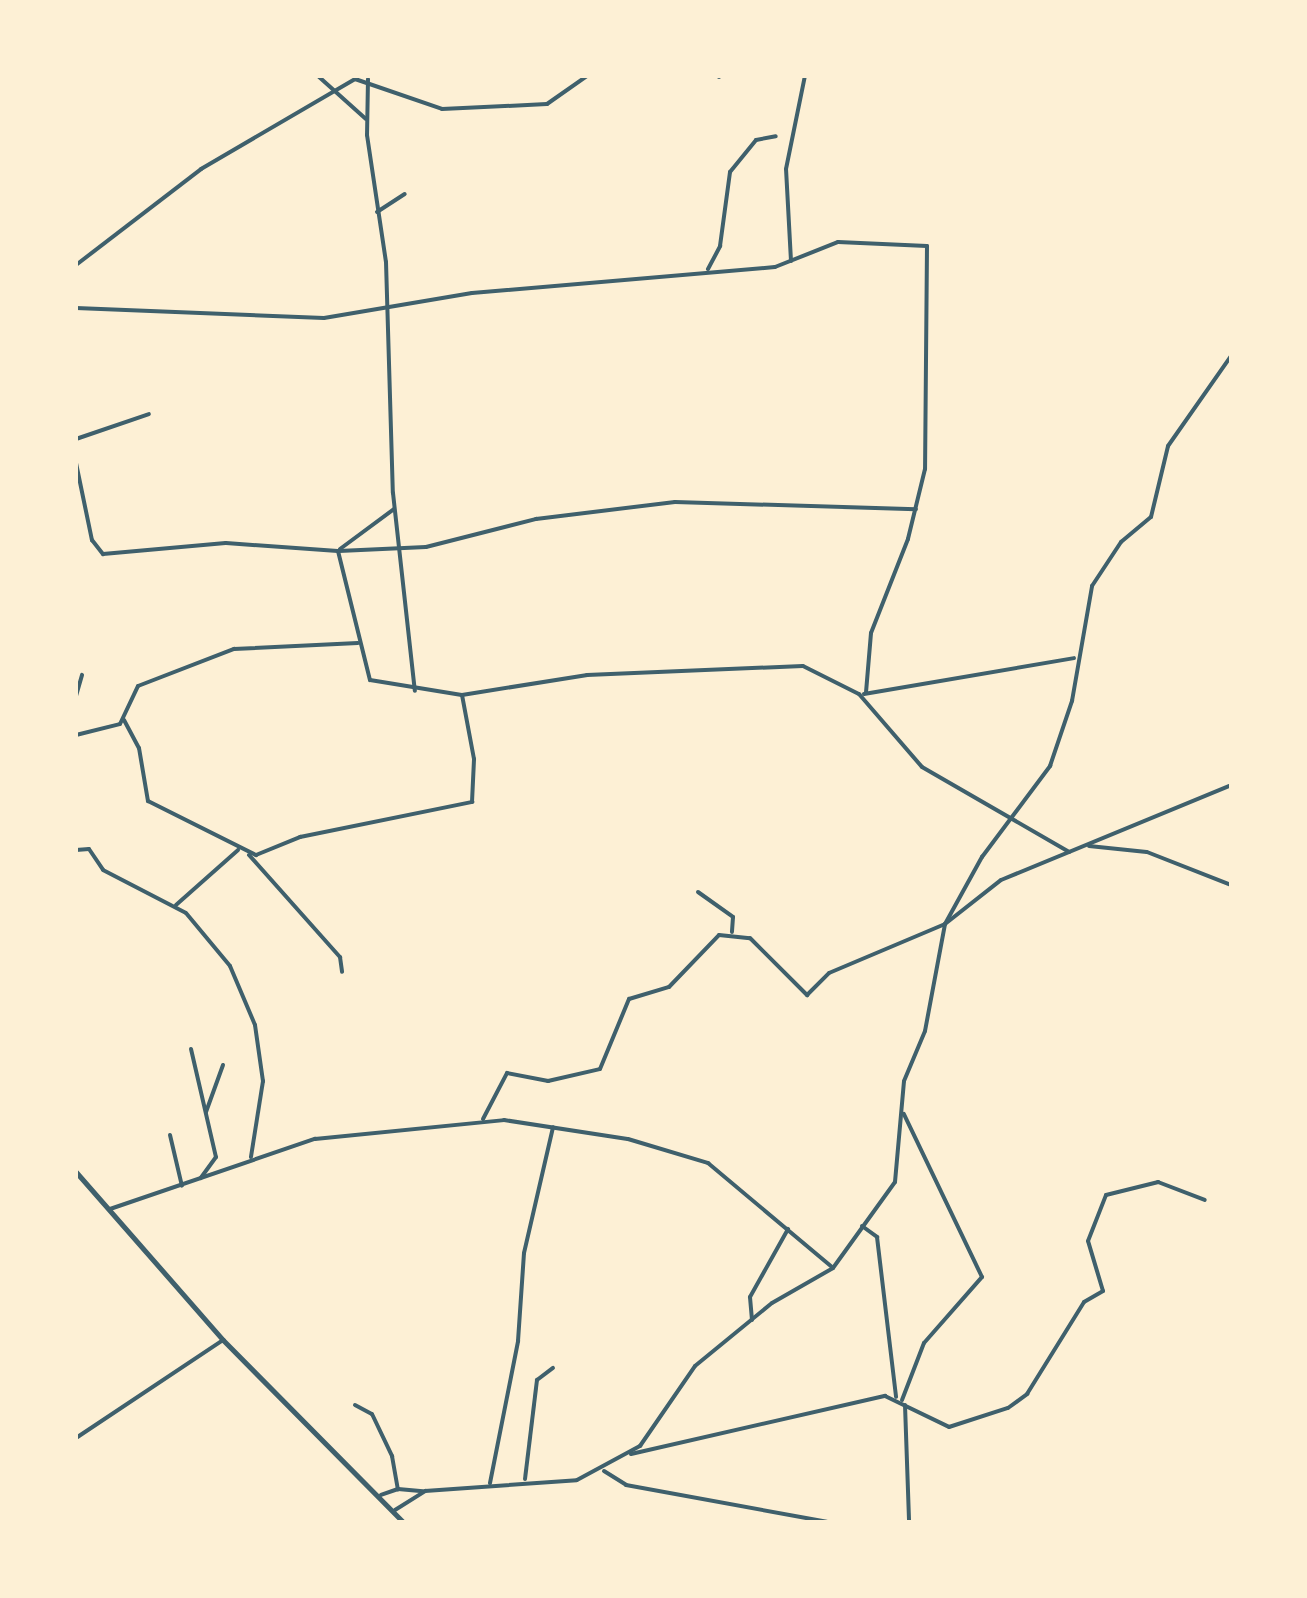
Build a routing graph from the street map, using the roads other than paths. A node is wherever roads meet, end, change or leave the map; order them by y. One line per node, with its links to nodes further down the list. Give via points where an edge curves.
1 (318, 76): 5 (street)
2 (587, 76): 4 (street, via 547,104 442,109)
3 (805, 76): 10 (street, via 786,179)
4 (368, 78): 5 (street); 6 (street)
5 (337, 93): 6 (street); 11 (street, via 201,169)
6 (366, 119): 9 (street)
7 (776, 136): 12 (street, via 756,140 730,172 719,250)
8 (405, 194): 9 (street)
9 (377, 212): 14 (street)
10 (791, 261): 12 (street); 20 (street, via 838,242 927,246 930,368)
11 (76, 265)
12 (708, 269): 14 (street, via 442,297)
13 (76, 308): 14 (street, via 259,319)
14 (386, 312): 19 (street)
15 (1231, 356): 24 (street, via 1168,446 1151,517 1096,577)
16 (149, 414): 17 (street)
17 (76, 439)
18 (76, 463): 22 (street, via 94,545 103,554 226,543)
19 (395, 508): 21 (street); 22 (street)
20 (916, 509): 21 (street, via 675,502 536,519 426,547); 27 (street, via 871,633)
21 (397, 545): 22 (street); 26 (street)
22 (338, 551): 23 (street)
23 (358, 643): 26 (street, via 370,680); 31 (street, via 234,649 138,686)
24 (1074, 658): 27 (street); 34 (street, via 1072,701 1050,766)
25 (82, 675): 30 (street)
26 (415, 691): 29 (street)
27 (866, 693): 28 (street)
28 (859, 694): 29 (street, via 813,669 782,664 587,675); 34 (street, via 922,767)
29 (462, 695): 39 (street, via 474,759 472,802)
30 (76, 696)
31 (124, 720): 32 (street); 37 (street, via 139,748 148,801)
32 (76, 735)
33 (1231, 785): 35 (street)
34 (1011, 819): 38 (street); 43 (street)
35 (1085, 846): 38 (street); 40 (street, via 1147,852)
36 (76, 850): 42 (street, via 89,849 103,870)
37 (238, 850): 39 (street); 42 (street)
38 (1069, 852): 43 (street, via 1001,880)
39 (248, 854): 45 (street, via 340,957)
40 (1231, 885)
41 (698, 892): 44 (street, via 733,917)
42 (176, 905): 53 (street, via 230,966 255,1025 263,1081)
43 (945, 924): 44 (street, via 829,973 807,995 750,938); 48 (street, via 925,1031 904,1081)
44 (732, 932): 50 (street, via 709,939 669,987 629,999 600,1069 548,1081 507,1073)
45 (342, 972)
46 (191, 1049): 49 (street)
47 (223, 1065): 49 (street)
48 (903, 1112): 59 (street, via 895,1182); 65 (street, via 982,1277 924,1343)
49 (205, 1113): 55 (street, via 216,1157)
50 (483, 1119): 51 (street); 53 (street, via 371,1128)
51 (553, 1127): 60 (street, via 708,1163); 71 (street, via 524,1253 518,1341)
52 (170, 1135): 56 (street)
53 (250, 1158): 55 (street)
54 (76, 1172): 58 (street)
55 (199, 1181): 56 (street)
56 (182, 1186): 58 (street)
57 (1205, 1200): 65 (street, via 1158,1182 1106,1195 1088,1241 1103,1291 1084,1302 1022,1401 960,1427 928,1421)
58 (110, 1209): 63 (street)
59 (862, 1226): 61 (street); 65 (street, via 877,1237)
60 (789, 1228): 61 (street); 62 (street, via 750,1297)
61 (833, 1268): 62 (street)
62 (752, 1320): 68 (street, via 695,1366)
63 (223, 1340): 67 (street); 74 (street)
64 (553, 1368): 70 (street, via 537,1380)
65 (901, 1401): 68 (street); 80 (street)
66 (355, 1405): 72 (street, via 372,1414)
67 (76, 1438)
68 (629, 1454): 69 (street)
69 (604, 1471): 70 (street, via 577,1480); 76 (street, via 626,1485)
70 (525, 1479): 71 (street)
71 (490, 1483): 73 (street)
72 (398, 1489): 73 (street); 74 (street)
73 (425, 1491): 75 (street)
74 (381, 1495): 75 (street)
75 (395, 1510): 77 (street)
76 (802, 1516): 78 (street); 79 (street)
77 (402, 1521)
78 (806, 1522)
79 (827, 1522)
80 (909, 1522)

